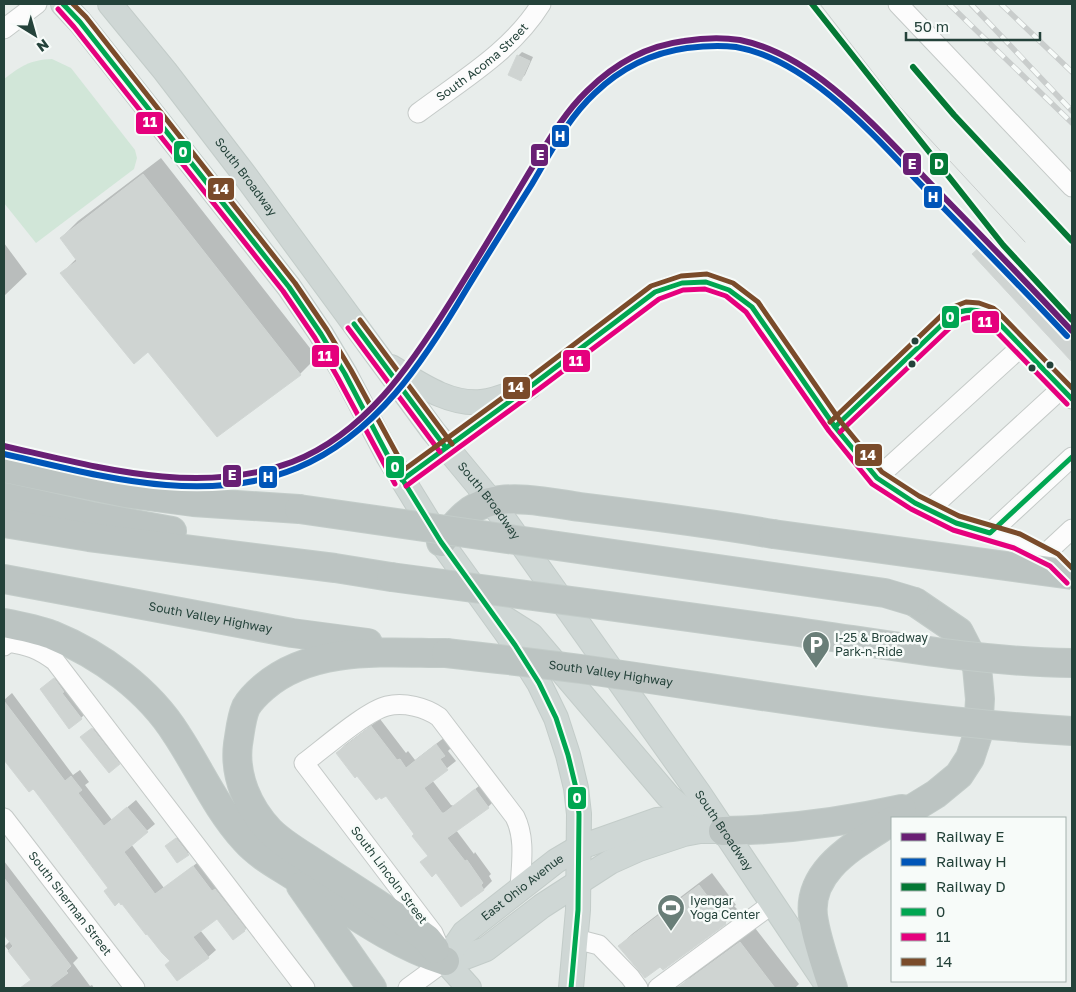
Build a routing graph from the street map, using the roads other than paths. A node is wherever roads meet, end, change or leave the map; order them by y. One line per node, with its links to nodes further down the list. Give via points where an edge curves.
1 (37, 4): 6 (street)
2 (63, 4): 18 (main road, via 289,287 331,350)
3 (110, 4): 10 (main road, South Broadway, via 244,174)
4 (541, 4): 7 (street, South Acoma Street, via 514,40)
5 (898, 4): 8 (street)
6 (4, 29)
7 (418, 113)
8 (1072, 187)
9 (1022, 346): 12 (street); 13 (street, via 988,313 972,309 960,311); 17 (street)
10 (383, 363): 11 (main road, via 442,396 458,400 482,402); 14 (main road, South Broadway)
11 (530, 387): 13 (street, via 655,292 689,281 708,281 727,288 752,307); 14 (street)
12 (1067, 393): 21 (street)
13 (835, 427): 17 (street)
14 (446, 448): 18 (street); 20 (main road, South Broadway)
15 (1072, 457): 24 (street)
16 (4, 468): 35 (highway, bridge, via 126,493 194,502 299,509 875,592 915,602 959,632 977,667 980,699 978,734 970,758 950,784)
17 (877, 478): 21 (street)
18 (402, 480): 25 (main road)
19 (4, 497): 27 (highway, via 170,530)
20 (491, 501): 25 (highway, via 474,507); 28 (highway, bridge, via 528,499); 38 (main road, South Broadway, via 698,792)
21 (929, 510): 24 (street, via 956,523)
22 (4, 523): 27 (highway)
23 (1072, 529): 26 (street)
24 (990, 533): 26 (street, via 1017,541)
25 (441, 542): 30 (main road)
26 (1044, 555): 28 (street)
27 (335, 568): 33 (highway, bridge, via 920,650)
28 (1072, 576)
29 (4, 579): 32 (highway, South Valley Highway, via 292,633)
30 (486, 606): 38 (main road, via 531,635 668,796); 39 (main road, via 534,675 556,718 576,788)
31 (5, 637): 40 (highway, via 50,634 100,660 142,691 178,735 220,810 258,853); 47 (street, via 55,661)
32 (446, 653): 34 (highway, South Valley Highway, bridge, via 579,668 879,713); 45 (highway, via 337,656 313,661 273,679 246,708 238,751 245,795 271,832 411,927 427,939)
33 (1072, 663)
34 (1072, 731)
35 (906, 812): 38 (highway, via 765,830)
36 (4, 818): 46 (street, South Sherman Street)
37 (891, 822): 54 (highway, via 832,863 817,886 814,921)
38 (711, 831): 39 (main road, East Ohio Avenue, via 668,819 657,820); 41 (main road, East Ohio Avenue, via 668,839 639,849 610,862); 43 (main road, South Broadway)
39 (578, 848): 41 (main road); 42 (main road, East Ohio Avenue)
40 (293, 875): 45 (highway, via 389,937); 48 (highway)
41 (579, 882): 44 (main road); 45 (main road, East Ohio Avenue, via 486,949)
42 (520, 888): 45 (main road, East Ohio Avenue, via 464,932); 45 (street, South Lincoln Street, via 522,843 517,822 431,712 400,705 386,706 304,763 433,933)
43 (772, 904): 53 (street); 54 (main road, South Broadway)
44 (576, 938): 51 (main road); 52 (street, via 599,945)
45 (445, 961): 49 (street, East Ohio Avenue); 50 (main road, South Lincoln Street)
46 (135, 988)
47 (305, 988)
48 (372, 988)
49 (408, 988)
50 (469, 988)
51 (571, 988)
52 (638, 988)
53 (658, 988)
54 (831, 988)

